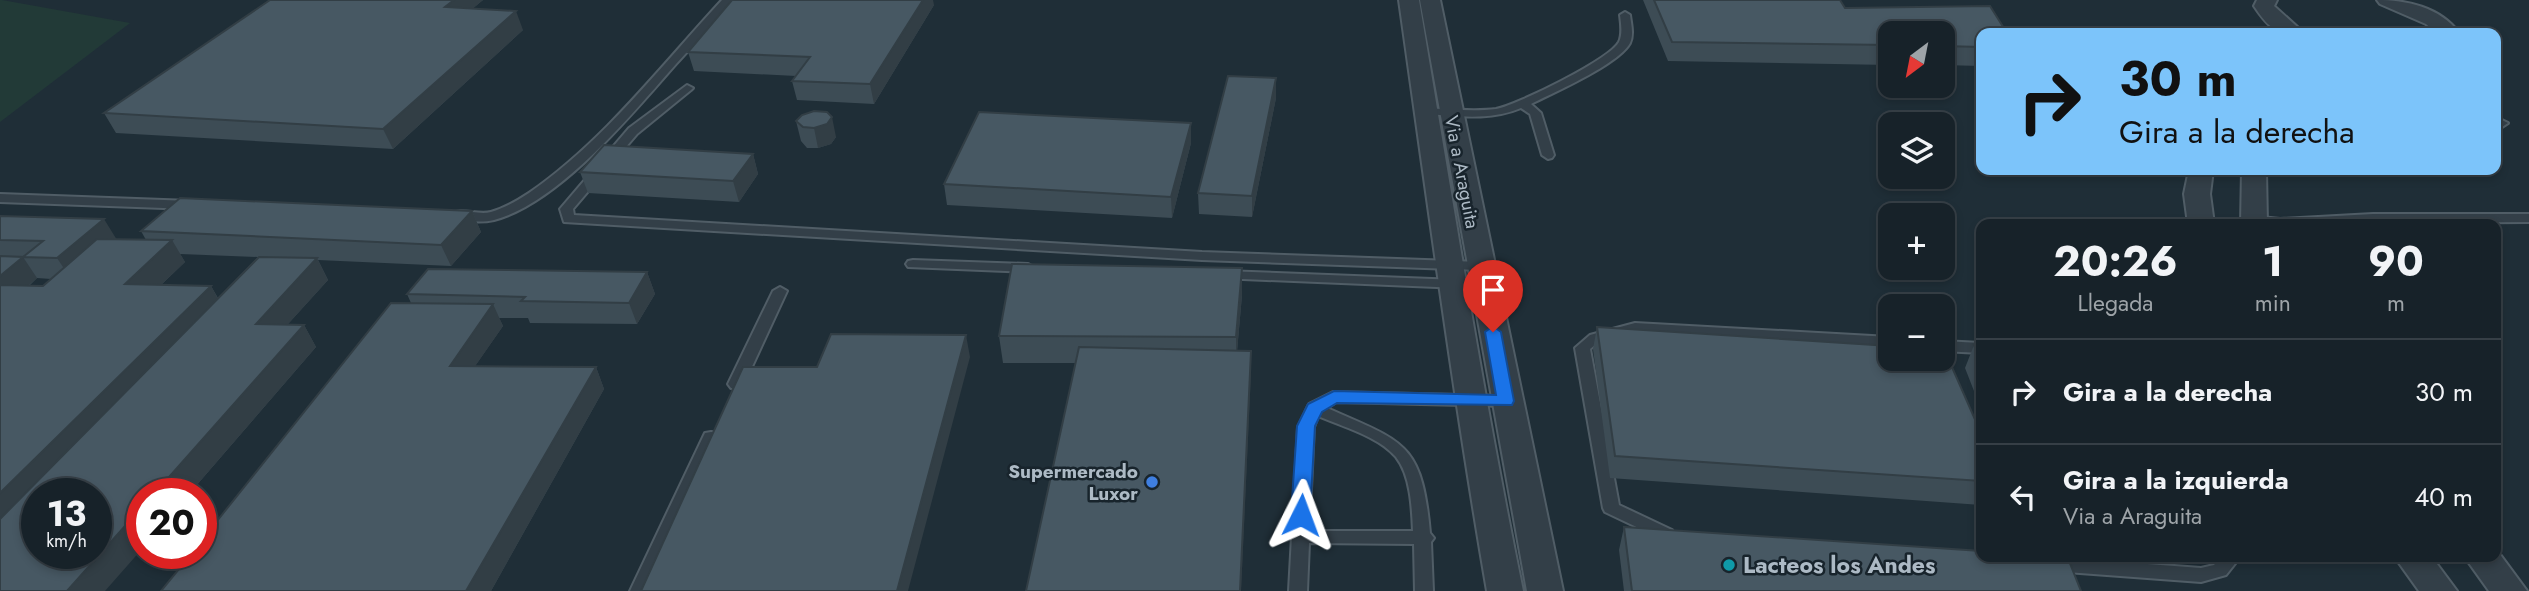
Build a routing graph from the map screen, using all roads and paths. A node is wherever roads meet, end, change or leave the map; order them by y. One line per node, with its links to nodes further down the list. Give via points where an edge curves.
1 (728, 0): 17 (lane, via 578,162 550,186 492,217)
2 (1409, 0): 11 (street, Via a Araguita)
3 (1430, 0): 11 (street, Via a Araguita)
4 (2267, 0): 7 (street, via 2264,6)
5 (2387, 0): 8 (street)
6 (1625, 15): 10 (lane, via 1627,38 1620,49)
7 (2285, 28)
8 (2442, 28)
9 (687, 88): 25 (lane, via 634,131 566,209 569,219)
10 (1523, 103): 11 (lane, via 1500,111); 12 (lane, via 1535,113)
11 (1438, 112): 25 (street, Via a Araguita); 26 (street, Via a Araguita)
12 (1548, 155)
13 (2200, 175): 19 (street)
14 (2254, 175): 20 (street)
15 (0, 198): 16 (lane)
16 (205, 205)
17 (437, 214)
18 (2529, 218): 21 (lane)
19 (2200, 219)
20 (2253, 219)
21 (2354, 219)
22 (913, 264): 23 (lane)
23 (1038, 268)
24 (1205, 274): 25 (lane)
25 (1452, 274): 26 (lane); 31 (street, Via a Araguita)
26 (1483, 276): 32 (street, Via a Araguita)
27 (780, 291): 41 (lane)
28 (1878, 341): 36 (lane, via 1635,328 1595,338 1582,348 1611,508 1660,534)
29 (1955, 347): 30 (lane)
30 (1976, 348)
31 (1469, 398): 32 (lane); 33 (lane, via 1334,397); 44 (street, Via a Araguita)
32 (1506, 401): 45 (street, Via a Araguita)
33 (1314, 408): 34 (lane, via 1306,426); 35 (lane, via 1401,454 1410,468)
34 (1299, 537): 35 (lane); 42 (lane)
35 (1425, 538): 43 (lane)
36 (1688, 538)
37 (2227, 562): 40 (lane, via 2220,570 2201,575)
38 (2416, 562): 46 (street)
39 (2487, 562): 47 (street)
40 (2038, 563)
41 (639, 591)
42 (1298, 591)
43 (1424, 591)
44 (1505, 591)
45 (1545, 591)
46 (2439, 591)
47 (2510, 591)

